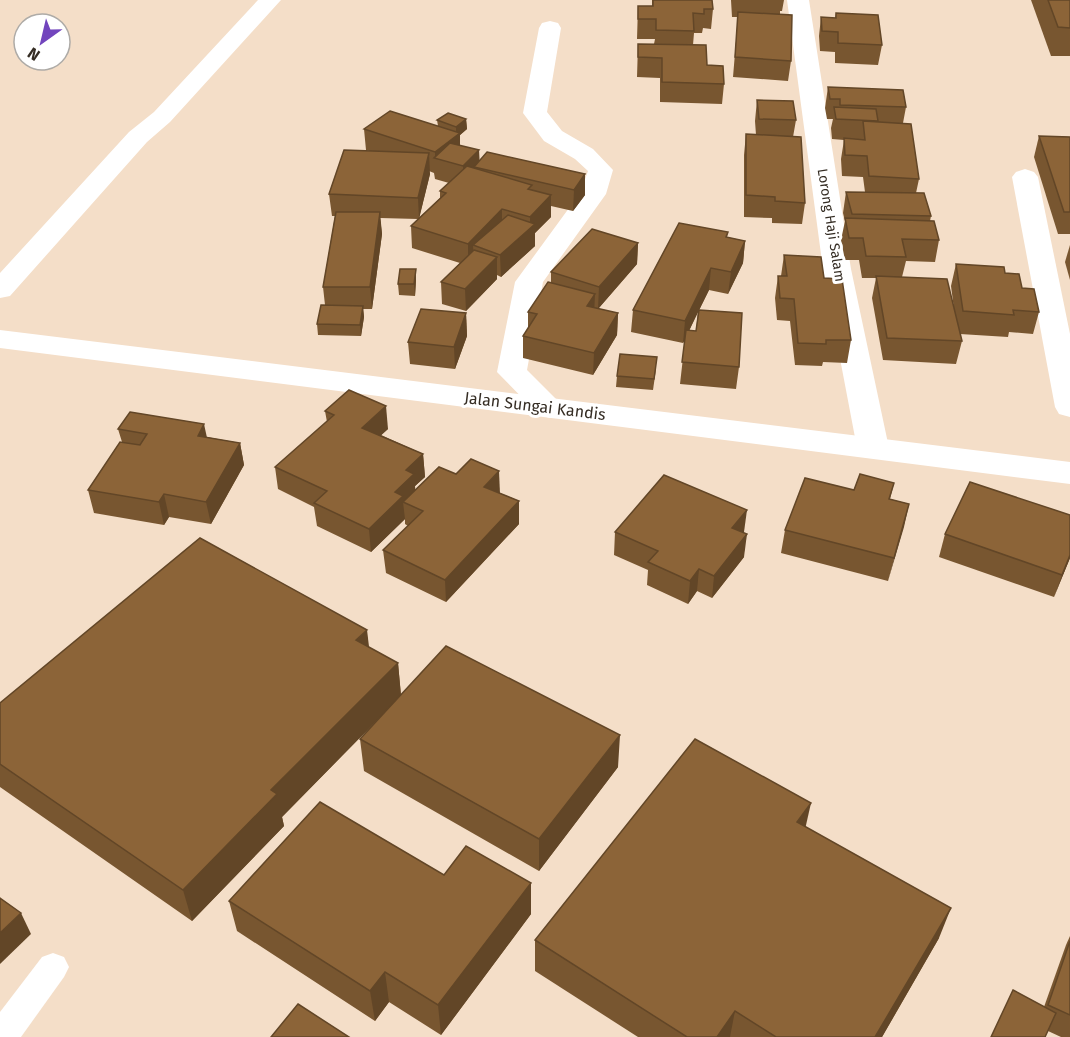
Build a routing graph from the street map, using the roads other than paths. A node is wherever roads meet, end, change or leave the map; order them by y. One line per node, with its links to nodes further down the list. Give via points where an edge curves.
1 (270, 0): 5 (street, via 162,117 138,137)
2 (798, 0): 9 (street, Lorong Haji Salam, via 837,269)
3 (550, 28): 8 (street, via 535,113 553,136 584,154 601,170 593,194 529,282 512,372)
4 (1024, 177): 7 (street)
5 (0, 290)
6 (0, 339): 8 (street, Jalan Sungai Kandis)
7 (1070, 407)
8 (550, 408): 9 (street, Jalan Sungai Kandis)
9 (873, 448): 10 (street, Jalan Sungai Kandis)
10 (1070, 473)
11 (53, 967): 12 (lane)
12 (1, 1037)

